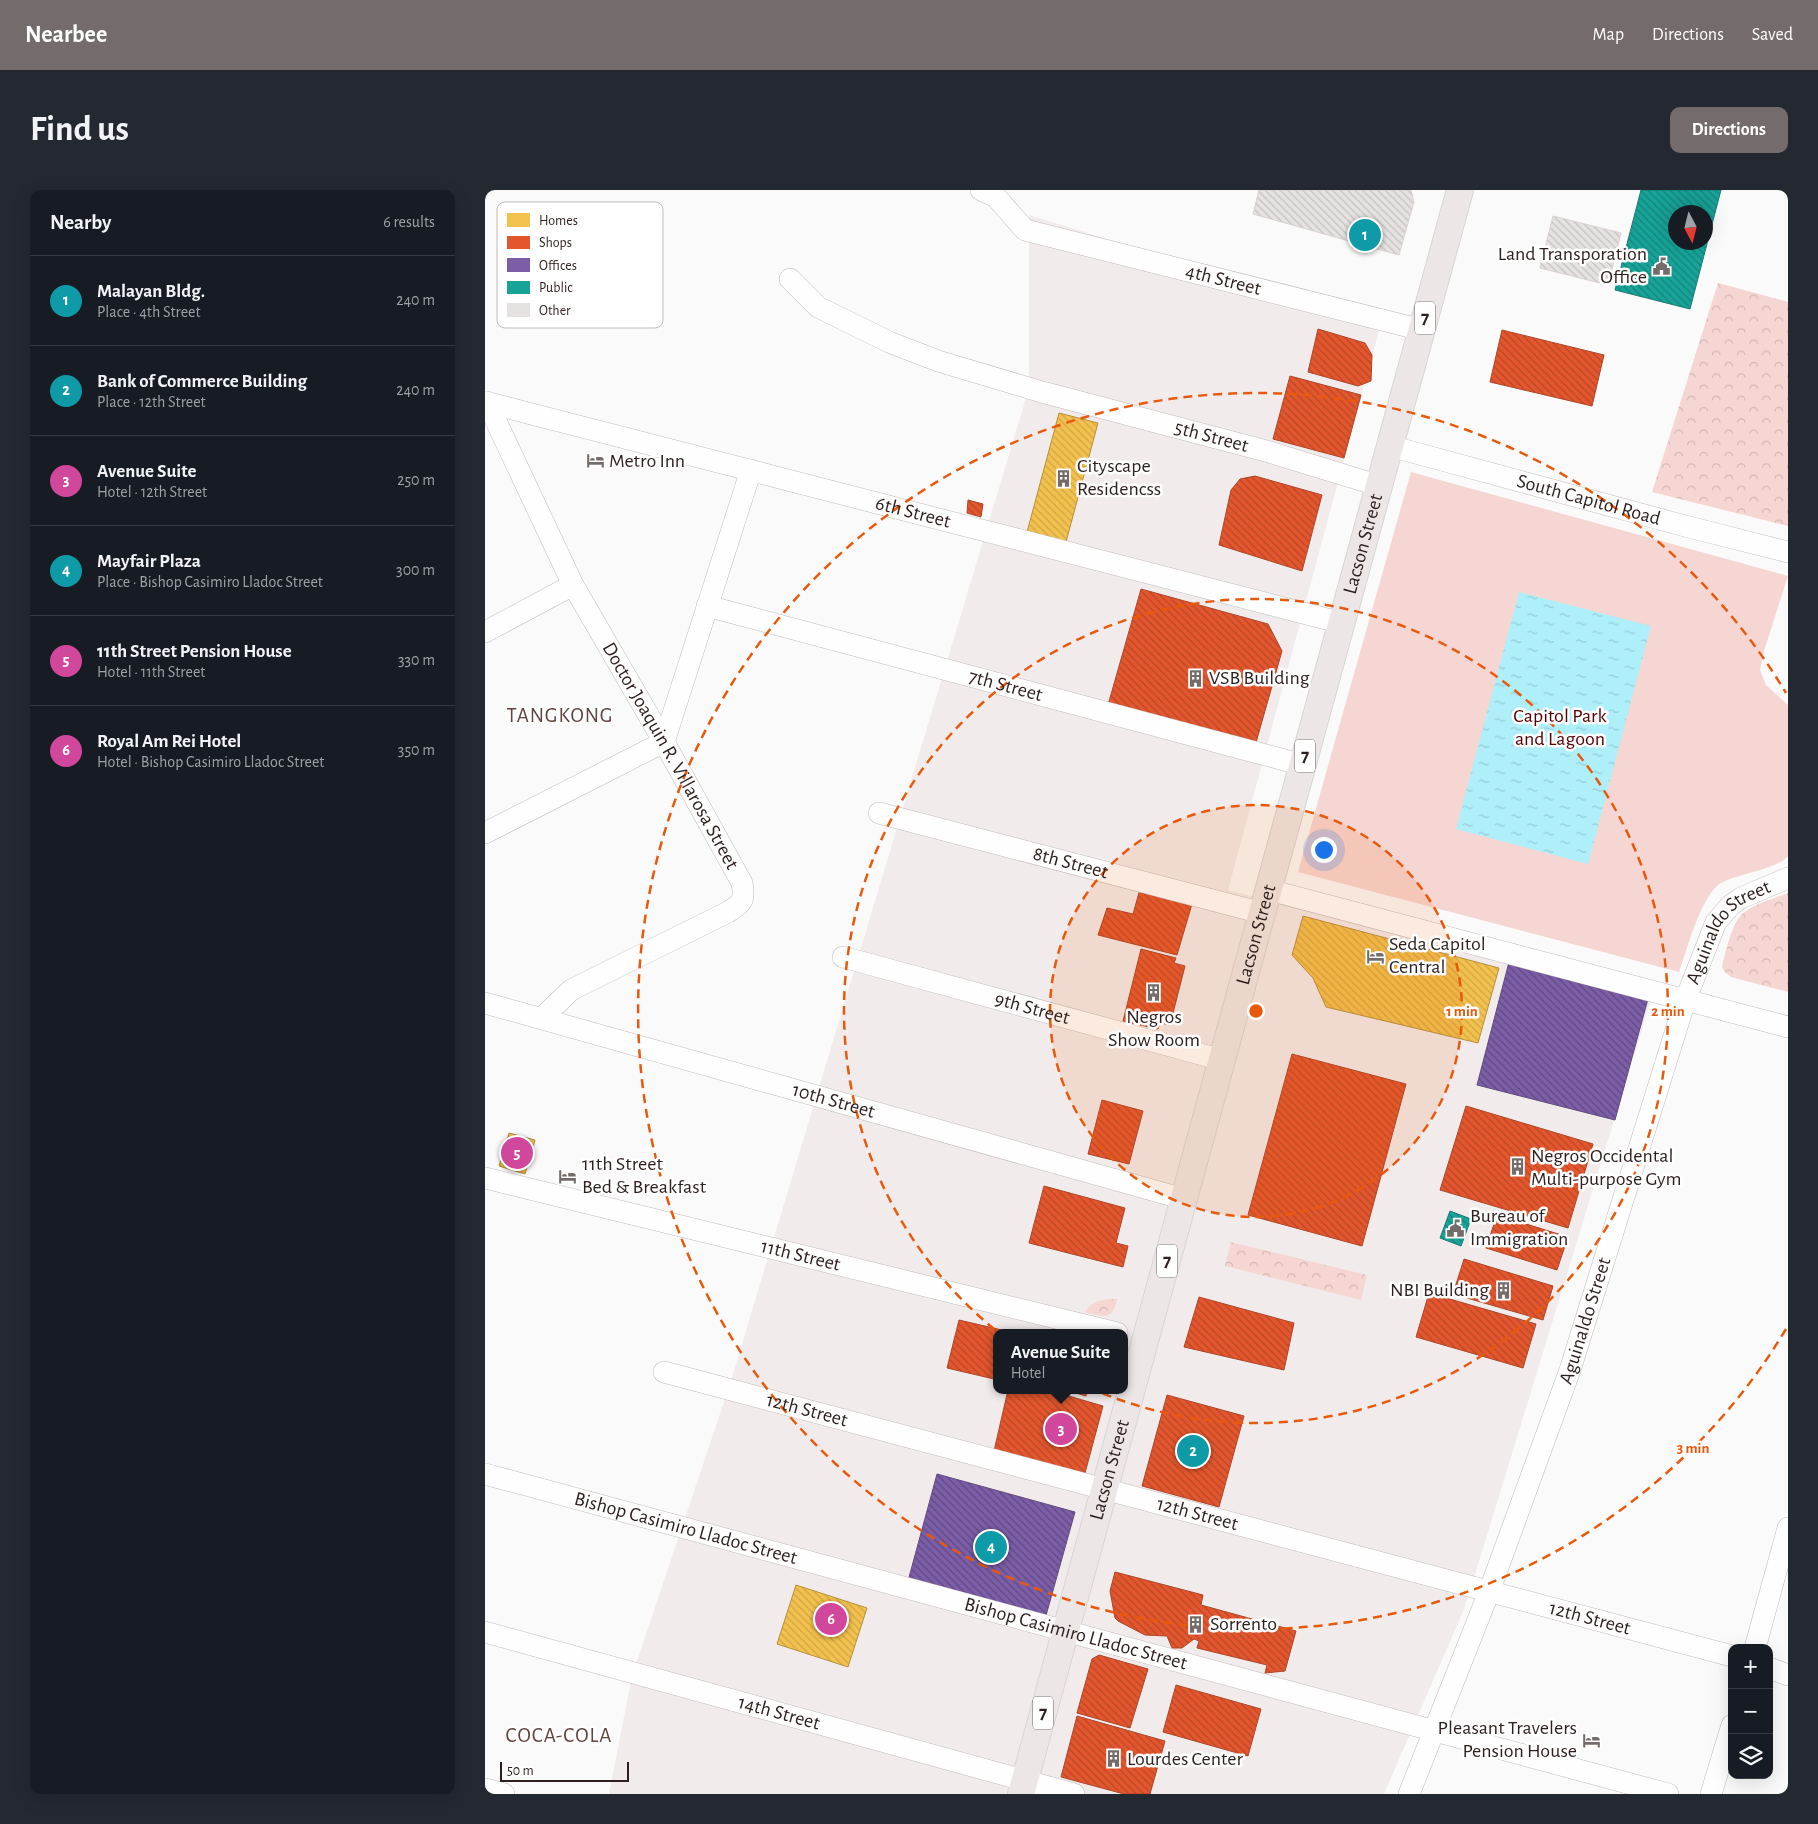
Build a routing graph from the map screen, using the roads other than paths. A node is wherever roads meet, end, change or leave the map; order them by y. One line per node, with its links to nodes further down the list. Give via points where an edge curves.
1 (981, 190): 4 (street, 4th Street, via 996,197 1025,230)
2 (1460, 190): 4 (main road, Lacson Street / 7)
3 (790, 280): 8 (street, 5th Street, via 818,307 889,342 938,361 1266,451)
4 (1422, 330): 6 (main road, Lacson Street / 7)
5 (486, 402): 7 (street, 6th Street); 10 (street, Doctor Joaquin R. Villarosa Street)
6 (1390, 446): 8 (main road, Lacson Street / 7); 9 (street, South Capitol Road)
7 (751, 470): 11 (street); 12 (street, 6th Street)
8 (1380, 486): 12 (main road, Lacson Street / 7)
9 (1788, 552)
10 (573, 585): 13 (street); 14 (street, Doctor Joaquin R. Villarosa Street)
11 (707, 606): 14 (street); 15 (street, 7th Street)
12 (1342, 623): 15 (main road, Lacson Street / 7)
13 (485, 632)
14 (664, 742): 17 (street); 23 (street, Doctor Joaquin R. Villarosa Street, via 742,883 744,896 739,906 728,912 571,990)
15 (1303, 765): 19 (main road, Lacson Street / 7)
16 (879, 813): 19 (street, 8th Street)
17 (485, 833)
18 (1788, 878): 21 (street, Aguinaldo Street, via 1741,898 1723,913 1716,922)
19 (1266, 902): 21 (street, 8th Street); 25 (main road, Lacson Street / 7)
20 (843, 957): 25 (street, 9th Street)
21 (1685, 1001): 24 (street, 8th Street); 36 (street, Aguinaldo Street, via 1570,1370)
22 (485, 1003): 23 (street, 10th Street)
23 (541, 1018): 27 (street, 10th Street)
24 (1788, 1027)
25 (1222, 1060): 27 (main road, Lacson Street / 7)
26 (485, 1178): 28 (street, 11th Street)
27 (1184, 1199): 29 (main road, Lacson Street / 7)
28 (1101, 1329)
29 (1135, 1337): 31 (main road, Lacson Street / 7)
30 (663, 1372): 34 (street, 12th Street)
31 (1128, 1372)
32 (1123, 1394): 34 (main road, Lacson Street / 7)
33 (485, 1474): 38 (street, Bishop Casimiro Lladoc Street)
34 (1104, 1490): 36 (street, 12th Street); 38 (main road, Lacson Street / 7)
35 (1788, 1528): 39 (street)
36 (1489, 1592): 40 (street, 12th Street); 43 (street, Aguinaldo Street)
37 (485, 1632): 45 (street, 14th Street)
38 (1066, 1632): 43 (street, Bishop Casimiro Lladoc Street); 45 (main road, Lacson Street / 7)
39 (1756, 1644)
40 (1728, 1655)
41 (1773, 1669): 42 (street)
42 (1788, 1675)
43 (1433, 1732): 49 (street, Aguinaldo Street); 50 (street, Bishop Casimiro Lladoc Street)
44 (1729, 1734): 51 (street)
45 (1023, 1788): 48 (street, 14th Street)
46 (485, 1789): 47 (street)
47 (504, 1794)
48 (1074, 1794)
49 (1409, 1794)
50 (1669, 1794)
51 (1711, 1794)

